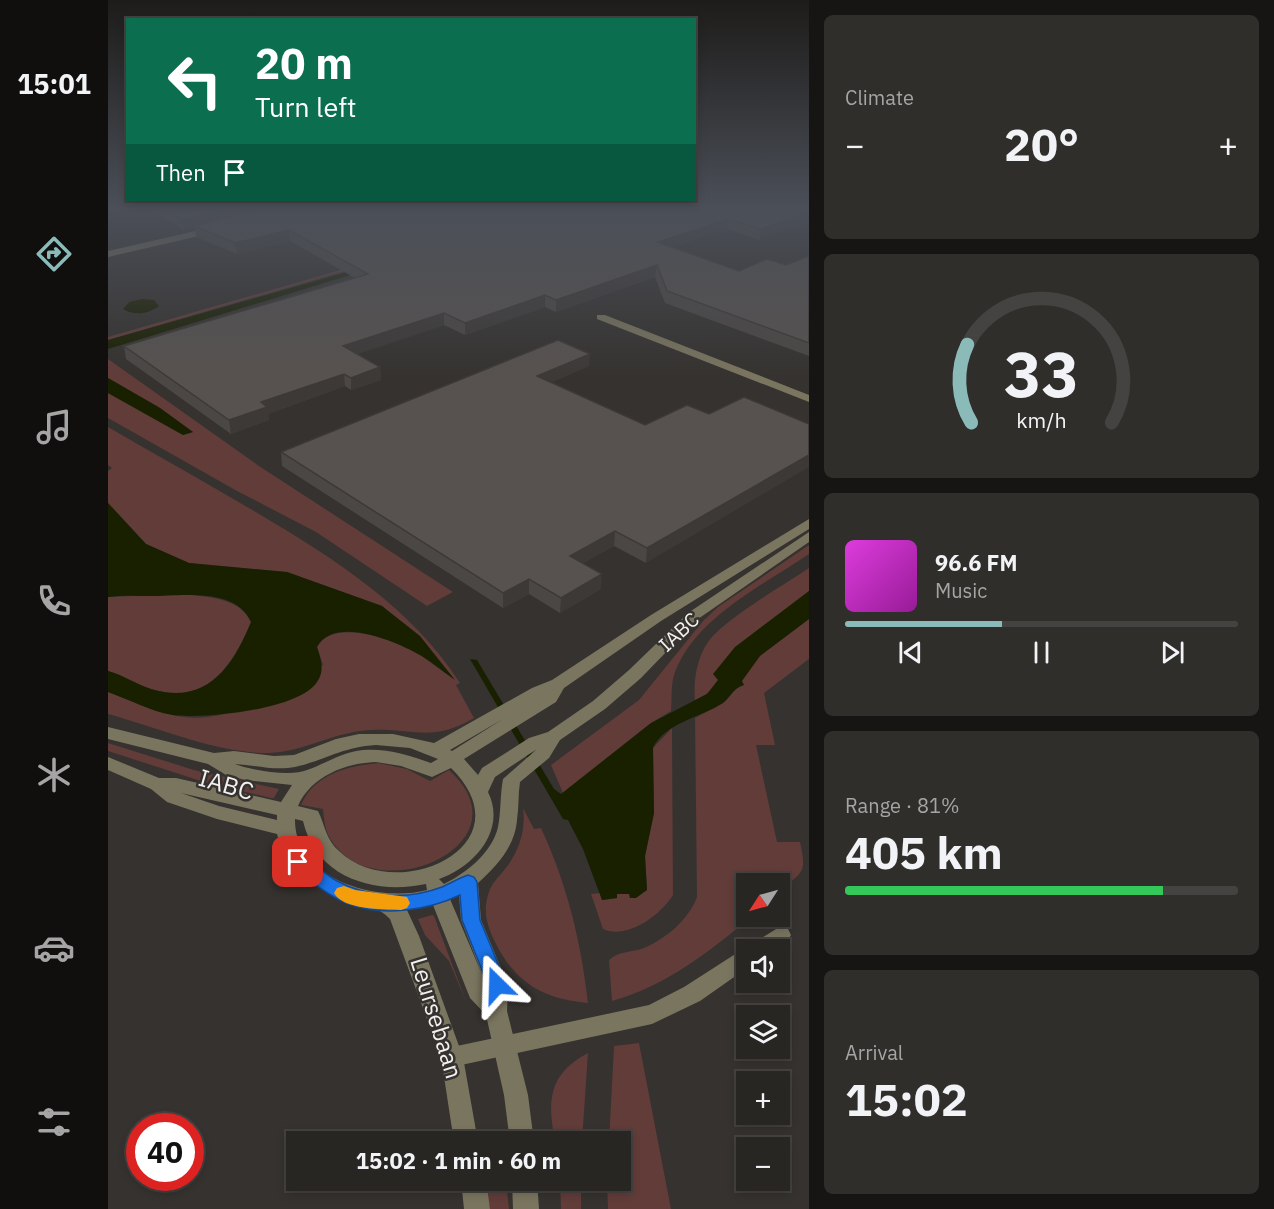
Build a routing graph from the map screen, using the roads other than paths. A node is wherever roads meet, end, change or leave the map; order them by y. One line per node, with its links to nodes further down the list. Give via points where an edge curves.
1 (601, 316): 2 (street)
2 (809, 399)
3 (809, 523): 6 (street, IABC, via 558,684 550,698 517,711)
4 (809, 536): 9 (street, IABC, via 693,616 622,686)
5 (108, 733): 7 (street, IABC)
6 (445, 754): 7 (street, IABC, via 402,741 357,740 295,761 263,762 228,755); 10 (street, IABC, via 432,771 401,758 368,755 336,761); 11 (street, via 464,769)
7 (213, 759): 10 (street, IABC, via 221,767 254,775 291,780)
8 (108, 763): 12 (street, IABC, via 157,784 173,797 217,812)
9 (508, 771): 11 (street, IABC, via 488,773); 14 (street, via 508,824 503,840 485,868)
10 (309, 777): 12 (street, via 291,800)
11 (479, 793): 13 (street, via 486,807 481,832 466,855)
12 (286, 820): 13 (street, IABC, via 311,816 318,842 328,855 371,879); 16 (street, via 285,837 298,862 351,897)
13 (430, 875): 15 (street, Leursebaan)
14 (468, 882): 15 (street); 20 (street, Leursebaan, via 471,920 497,985)
15 (439, 895): 16 (street); 20 (street, Leursebaan, via 478,991)
16 (387, 903): 22 (street, Leursebaan, via 398,913 409,936)
17 (781, 935): 18 (street)
18 (775, 939)
19 (736, 964): 21 (street, via 692,994 652,1014)
20 (496, 1011): 21 (street, Leursebaan)
21 (506, 1046): 22 (street); 24 (street, Leursebaan)
22 (452, 1057): 23 (street, Leursebaan)
23 (464, 1131)
24 (521, 1131)
25 (475, 1191): 27 (street)
26 (525, 1191): 28 (street)
27 (477, 1209)
28 (526, 1209)

